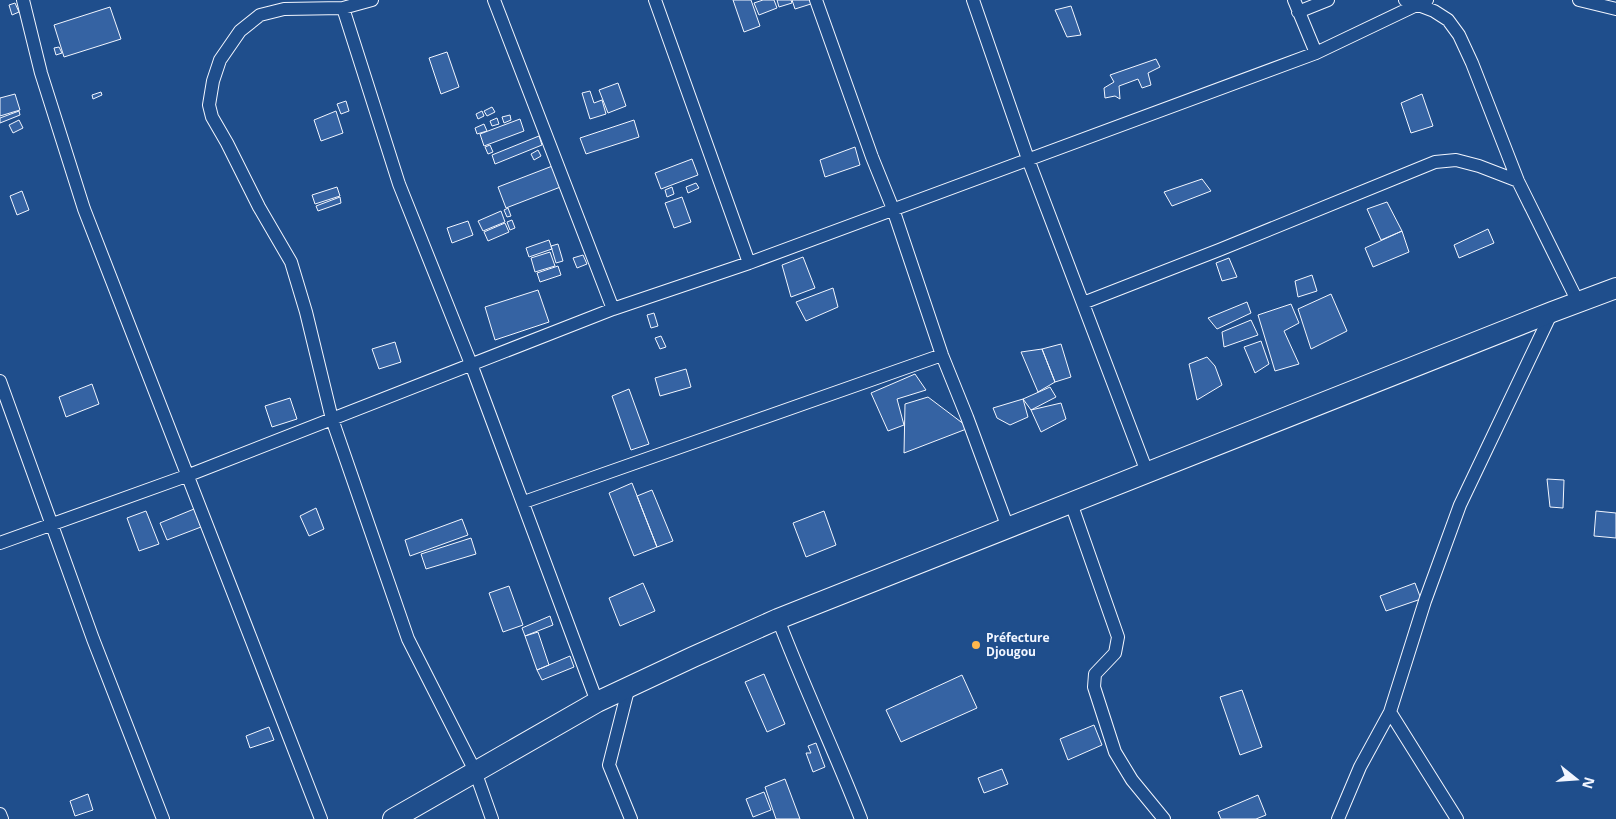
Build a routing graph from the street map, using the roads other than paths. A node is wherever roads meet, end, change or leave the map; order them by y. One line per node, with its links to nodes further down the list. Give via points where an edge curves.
1 (23, 0): 29 (street, via 41,73 84,209)
2 (372, 0): 12 (street)
3 (494, 0): 22 (street)
4 (655, 0): 18 (street)
5 (816, 0): 17 (street)
6 (973, 0): 15 (street)
7 (1328, 0): 11 (street)
8 (1405, 0): 10 (street)
9 (1579, 0): 13 (street)
10 (1423, 2): 14 (street); 16 (street, via 1448,20 1459,35)
11 (1296, 6): 14 (street)
12 (343, 8): 25 (street, via 399,184); 27 (street, via 284,10 260,15 240,31 220,60 209,104 212,117 291,262)
13 (1616, 9)
14 (1316, 53): 15 (street)
15 (1028, 159): 17 (street); 21 (street)
16 (1518, 181): 20 (street); 21 (street, via 1456,160 1435,162)
17 (893, 209): 18 (street); 24 (street)
18 (749, 263): 22 (street)
19 (1616, 288): 20 (main road)
20 (1578, 302): 23 (main road)
21 (1083, 303): 28 (street)
22 (613, 309): 25 (street)
23 (1552, 312): 28 (main road); 38 (street, via 1460,505)
24 (942, 355): 30 (street); 33 (street)
25 (471, 364): 27 (street); 30 (street)
26 (0, 381): 32 (street)
27 (332, 419): 29 (street); 39 (street, via 408,639)
28 (1148, 472): 31 (main road)
29 (189, 475): 32 (street); 44 (street)
30 (524, 502): 37 (street)
31 (1071, 503): 33 (main road); 49 (street, via 1118,637 1115,653 1095,674 1094,687 1114,752)
32 (51, 524): 34 (street); 43 (street)
33 (1008, 528): 35 (main road)
34 (0, 543)
35 (778, 619): 36 (main road); 48 (street)
36 (629, 686): 37 (main road); 47 (street, via 609,765)
37 (597, 702): 39 (main road)
38 (1390, 712): 41 (street, via 1360,767); 50 (street)
39 (475, 771): 45 (main road); 46 (street)
40 (0, 814): 42 (street)
41 (1340, 817)
42 (2, 819)
43 (163, 819)
44 (321, 819)
45 (393, 819)
46 (492, 819)
47 (631, 819)
48 (861, 819)
49 (1164, 819)
50 (1457, 819)

